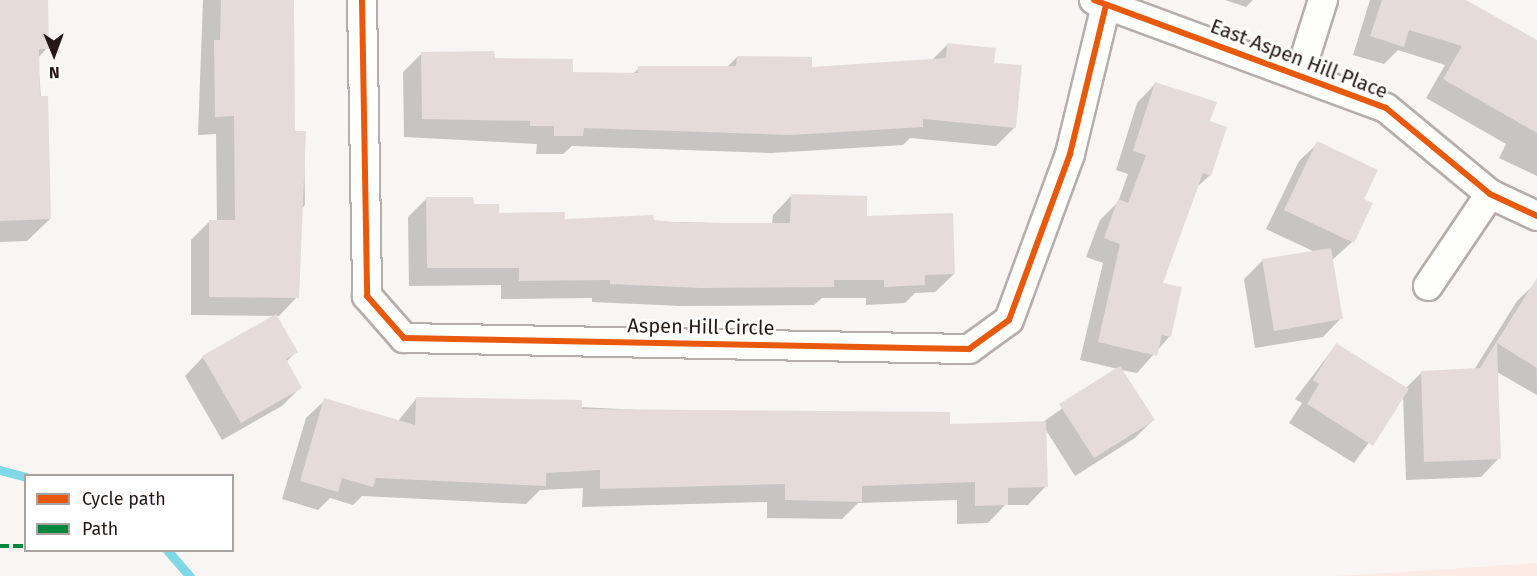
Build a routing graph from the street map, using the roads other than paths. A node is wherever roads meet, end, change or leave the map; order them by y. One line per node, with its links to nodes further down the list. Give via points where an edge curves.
1 (362, 0): 3 (street, Aspen Hill Circle, via 367,296 404,338 969,349 1009,320 1070,154)
2 (1323, 0): 4 (street)
3 (1100, 2): 4 (street, East Aspen Hill Place)
4 (1300, 73): 5 (street, East Aspen Hill Place, via 1386,108)
5 (1490, 194): 6 (street, East Aspen Hill Place); 7 (street)
6 (1537, 216)
7 (1428, 286)

